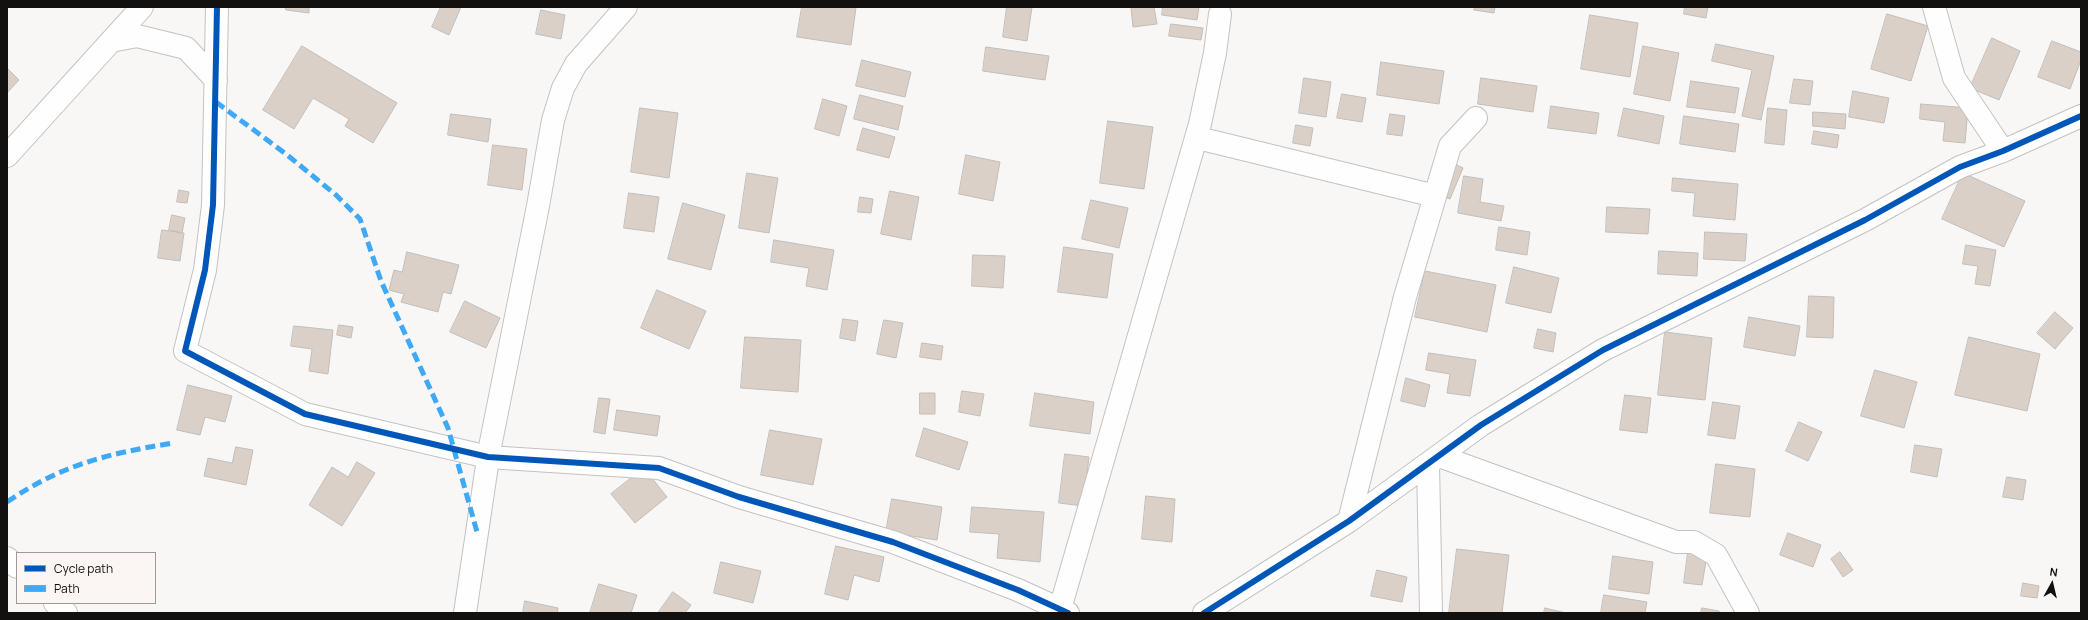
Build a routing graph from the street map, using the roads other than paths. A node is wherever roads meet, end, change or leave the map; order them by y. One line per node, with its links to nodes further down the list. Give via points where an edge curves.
1 (142, 7): 6 (street)
2 (217, 7): 7 (street)
3 (626, 7): 14 (street, via 576,64 563,88 553,120)
4 (1934, 7): 11 (street, via 1954,78)
5 (1220, 14): 10 (street, via 1215,53)
6 (111, 41): 7 (street, via 137,36 186,48); 12 (street)
7 (216, 80): 14 (street, via 213,205 205,270 185,351 305,414)
8 (2081, 116): 11 (street)
9 (1476, 118): 13 (street, via 1450,146)
10 (1197, 136): 13 (street); 20 (street)
11 (2003, 151): 15 (street, via 1960,167 1865,220 1603,350 1481,425)
12 (7, 156)
13 (1435, 196): 16 (street, via 1405,297)
14 (488, 457): 20 (street, via 659,468 739,497 893,542 1018,590); 22 (street)
15 (1433, 460): 16 (street); 24 (street); 25 (street, via 1676,542 1694,542 1716,555)
16 (1349, 521): 23 (street)
17 (7, 558): 18 (street)
18 (16, 566)
19 (56, 604): 21 (street)
20 (1064, 611)
21 (66, 613)
22 (465, 613)
23 (1204, 613)
24 (1431, 613)
25 (1748, 613)

